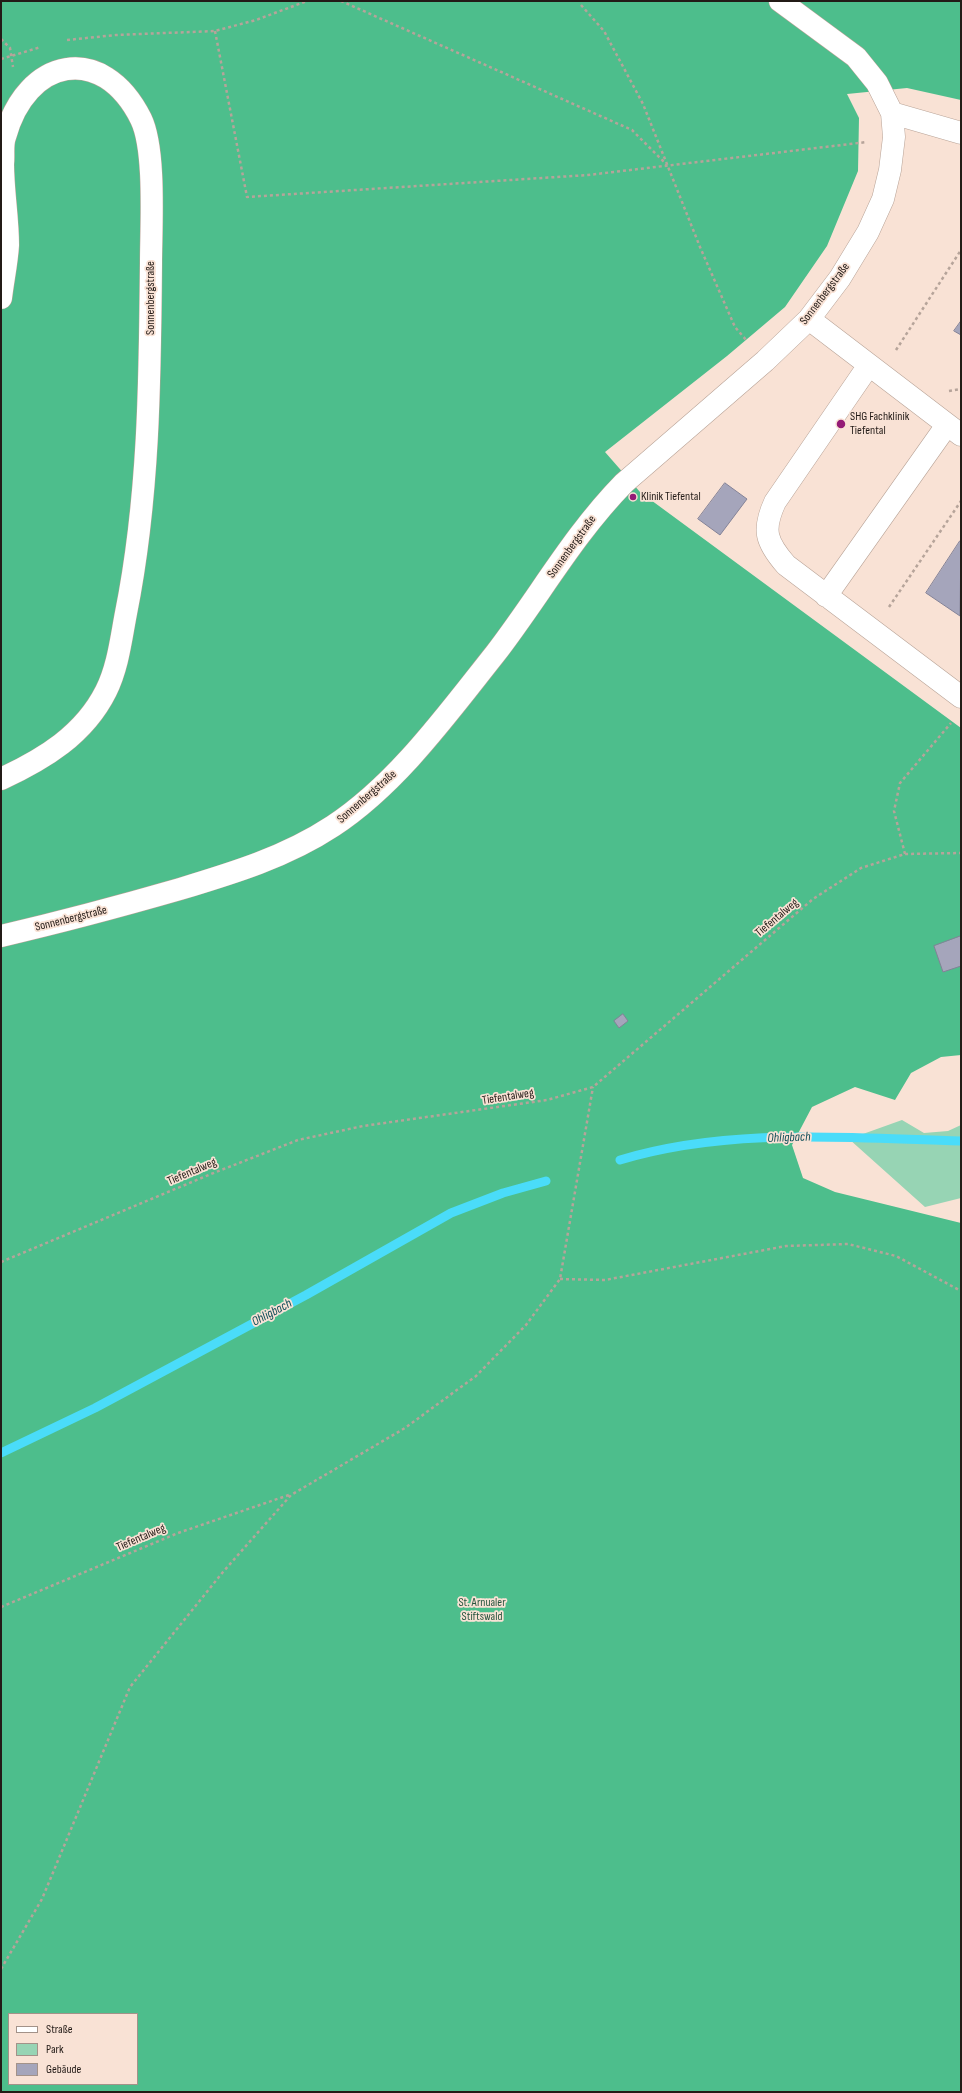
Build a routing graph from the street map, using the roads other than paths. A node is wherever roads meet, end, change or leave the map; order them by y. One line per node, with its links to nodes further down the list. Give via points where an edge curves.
1 (780, 1): 2 (street, Sonnenbergstraße, via 856,57 877,83)
2 (892, 113): 3 (street); 5 (street, Sonnenbergstraße, via 894,137 883,199 868,232 840,278)
3 (961, 133)
4 (1, 298): 10 (street, Sonnenbergstraße, via 8,246 3,181 4,140 17,104 34,83 55,71 78,68 107,77 125,94 142,120 150,154 150,391 136,562 117,661 106,690 90,717 64,743 32,764)
5 (809, 319): 6 (street); 11 (street, Sonnenbergstraße, via 604,504 578,535 506,639 456,703 402,766 334,826 295,848 243,870 95,914)
6 (874, 370): 7 (street); 8 (street, via 775,502 768,517 766,535 776,552 786,564)
7 (954, 430): 8 (street)
8 (826, 596): 9 (street)
9 (961, 697)
10 (1, 779)
11 (1, 936)

